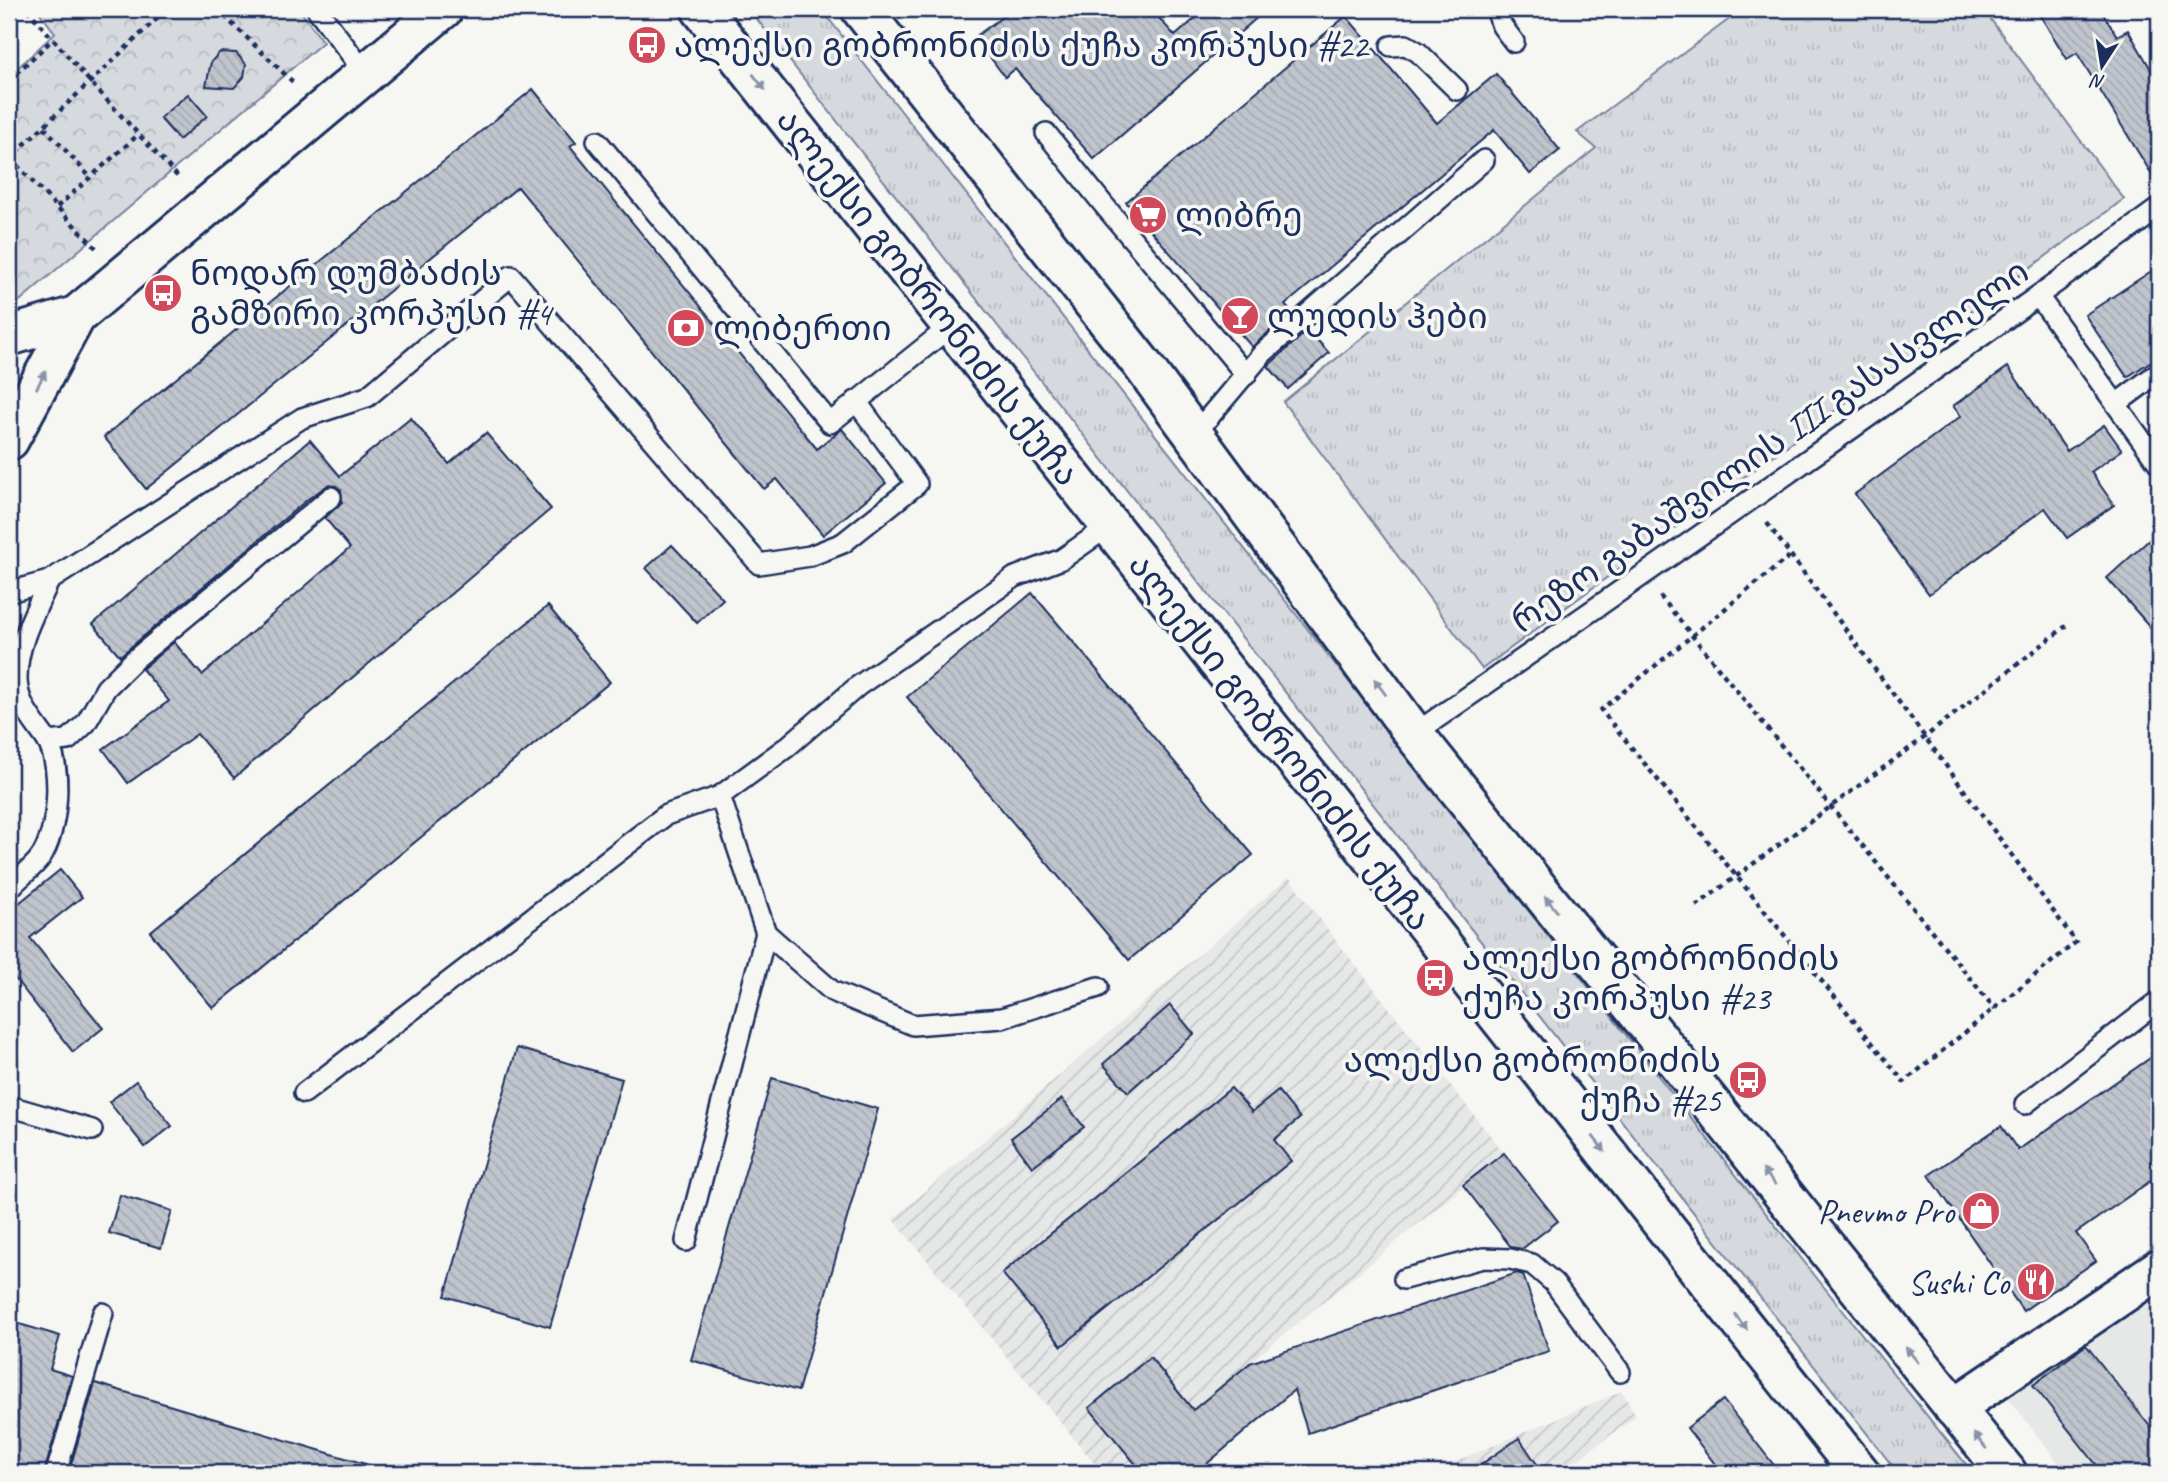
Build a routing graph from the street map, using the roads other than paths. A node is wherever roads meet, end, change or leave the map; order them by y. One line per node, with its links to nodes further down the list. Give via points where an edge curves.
1 (317, 9): 8 (lane)
2 (443, 9): 8 (main road)
3 (701, 9): 16 (main road, ალექსი გობრონიძის ქუჩა, one-way to 16)
4 (861, 9): 22 (main road)
5 (1496, 9): 6 (lane)
6 (1514, 42)
7 (1391, 46): 9 (lane, via 1406,45 1418,52)
8 (365, 74): 15 (main road)
9 (1457, 90)
10 (1046, 132): 19 (lane)
11 (597, 141): 20 (lane, via 830,423)
12 (1484, 160): 19 (lane, via 1263,353)
13 (2159, 208): 14 (lane, რეზო გაბაშვილის III გასასვლელი)
14 (2038, 296): 21 (lane); 29 (lane, რეზო გაბაშვილის III გასასვლელი)
15 (76, 316): 17 (main road); 23 (main road, one-way to 15)
16 (951, 326): 20 (lane); 26 (main road, ალექსი გობრონიძის ქუჩა)
17 (9, 336)
18 (2159, 372): 21 (lane)
19 (1246, 375): 22 (lane)
20 (856, 401): 27 (lane, via 917,484 843,544 810,556 759,564 511,276 367,397 302,418)
21 (2116, 404): 24 (lane)
22 (1194, 435): 29 (main road, one-way to 22)
23 (9, 440)
24 (2159, 464)
25 (331, 498): 30 (lane, via 135,659 106,688 86,723 68,740)
26 (1109, 526): 31 (lane, via 1062,559 1015,577 858,686); 47 (main road, ალექსი გობრონიძის ქუჩა, one-way to 47)
27 (49, 581): 28 (lane); 30 (lane, via 22,643 17,678 22,704)
28 (9, 592)
29 (1415, 734): 45 (main road, one-way to 29)
30 (48, 741): 32 (lane, via 58,800 51,835 40,858)
31 (720, 796): 33 (lane); 36 (lane, via 666,815)
32 (13, 885)
33 (766, 933): 34 (lane, via 832,991 912,1026 1002,1018); 40 (lane)
34 (1098, 986)
35 (2159, 1001): 37 (lane)
36 (304, 1093)
37 (2025, 1104)
38 (9, 1106): 39 (lane)
39 (92, 1130)
40 (685, 1241)
41 (2159, 1269): 45 (main road)
42 (1404, 1279): 44 (lane, via 1483,1258 1532,1264 1554,1283)
43 (103, 1312): 46 (lane)
44 (1620, 1372)
45 (1954, 1408): 48 (main road, one-way to 45)
46 (56, 1473)
47 (1860, 1473)
48 (2007, 1473)

